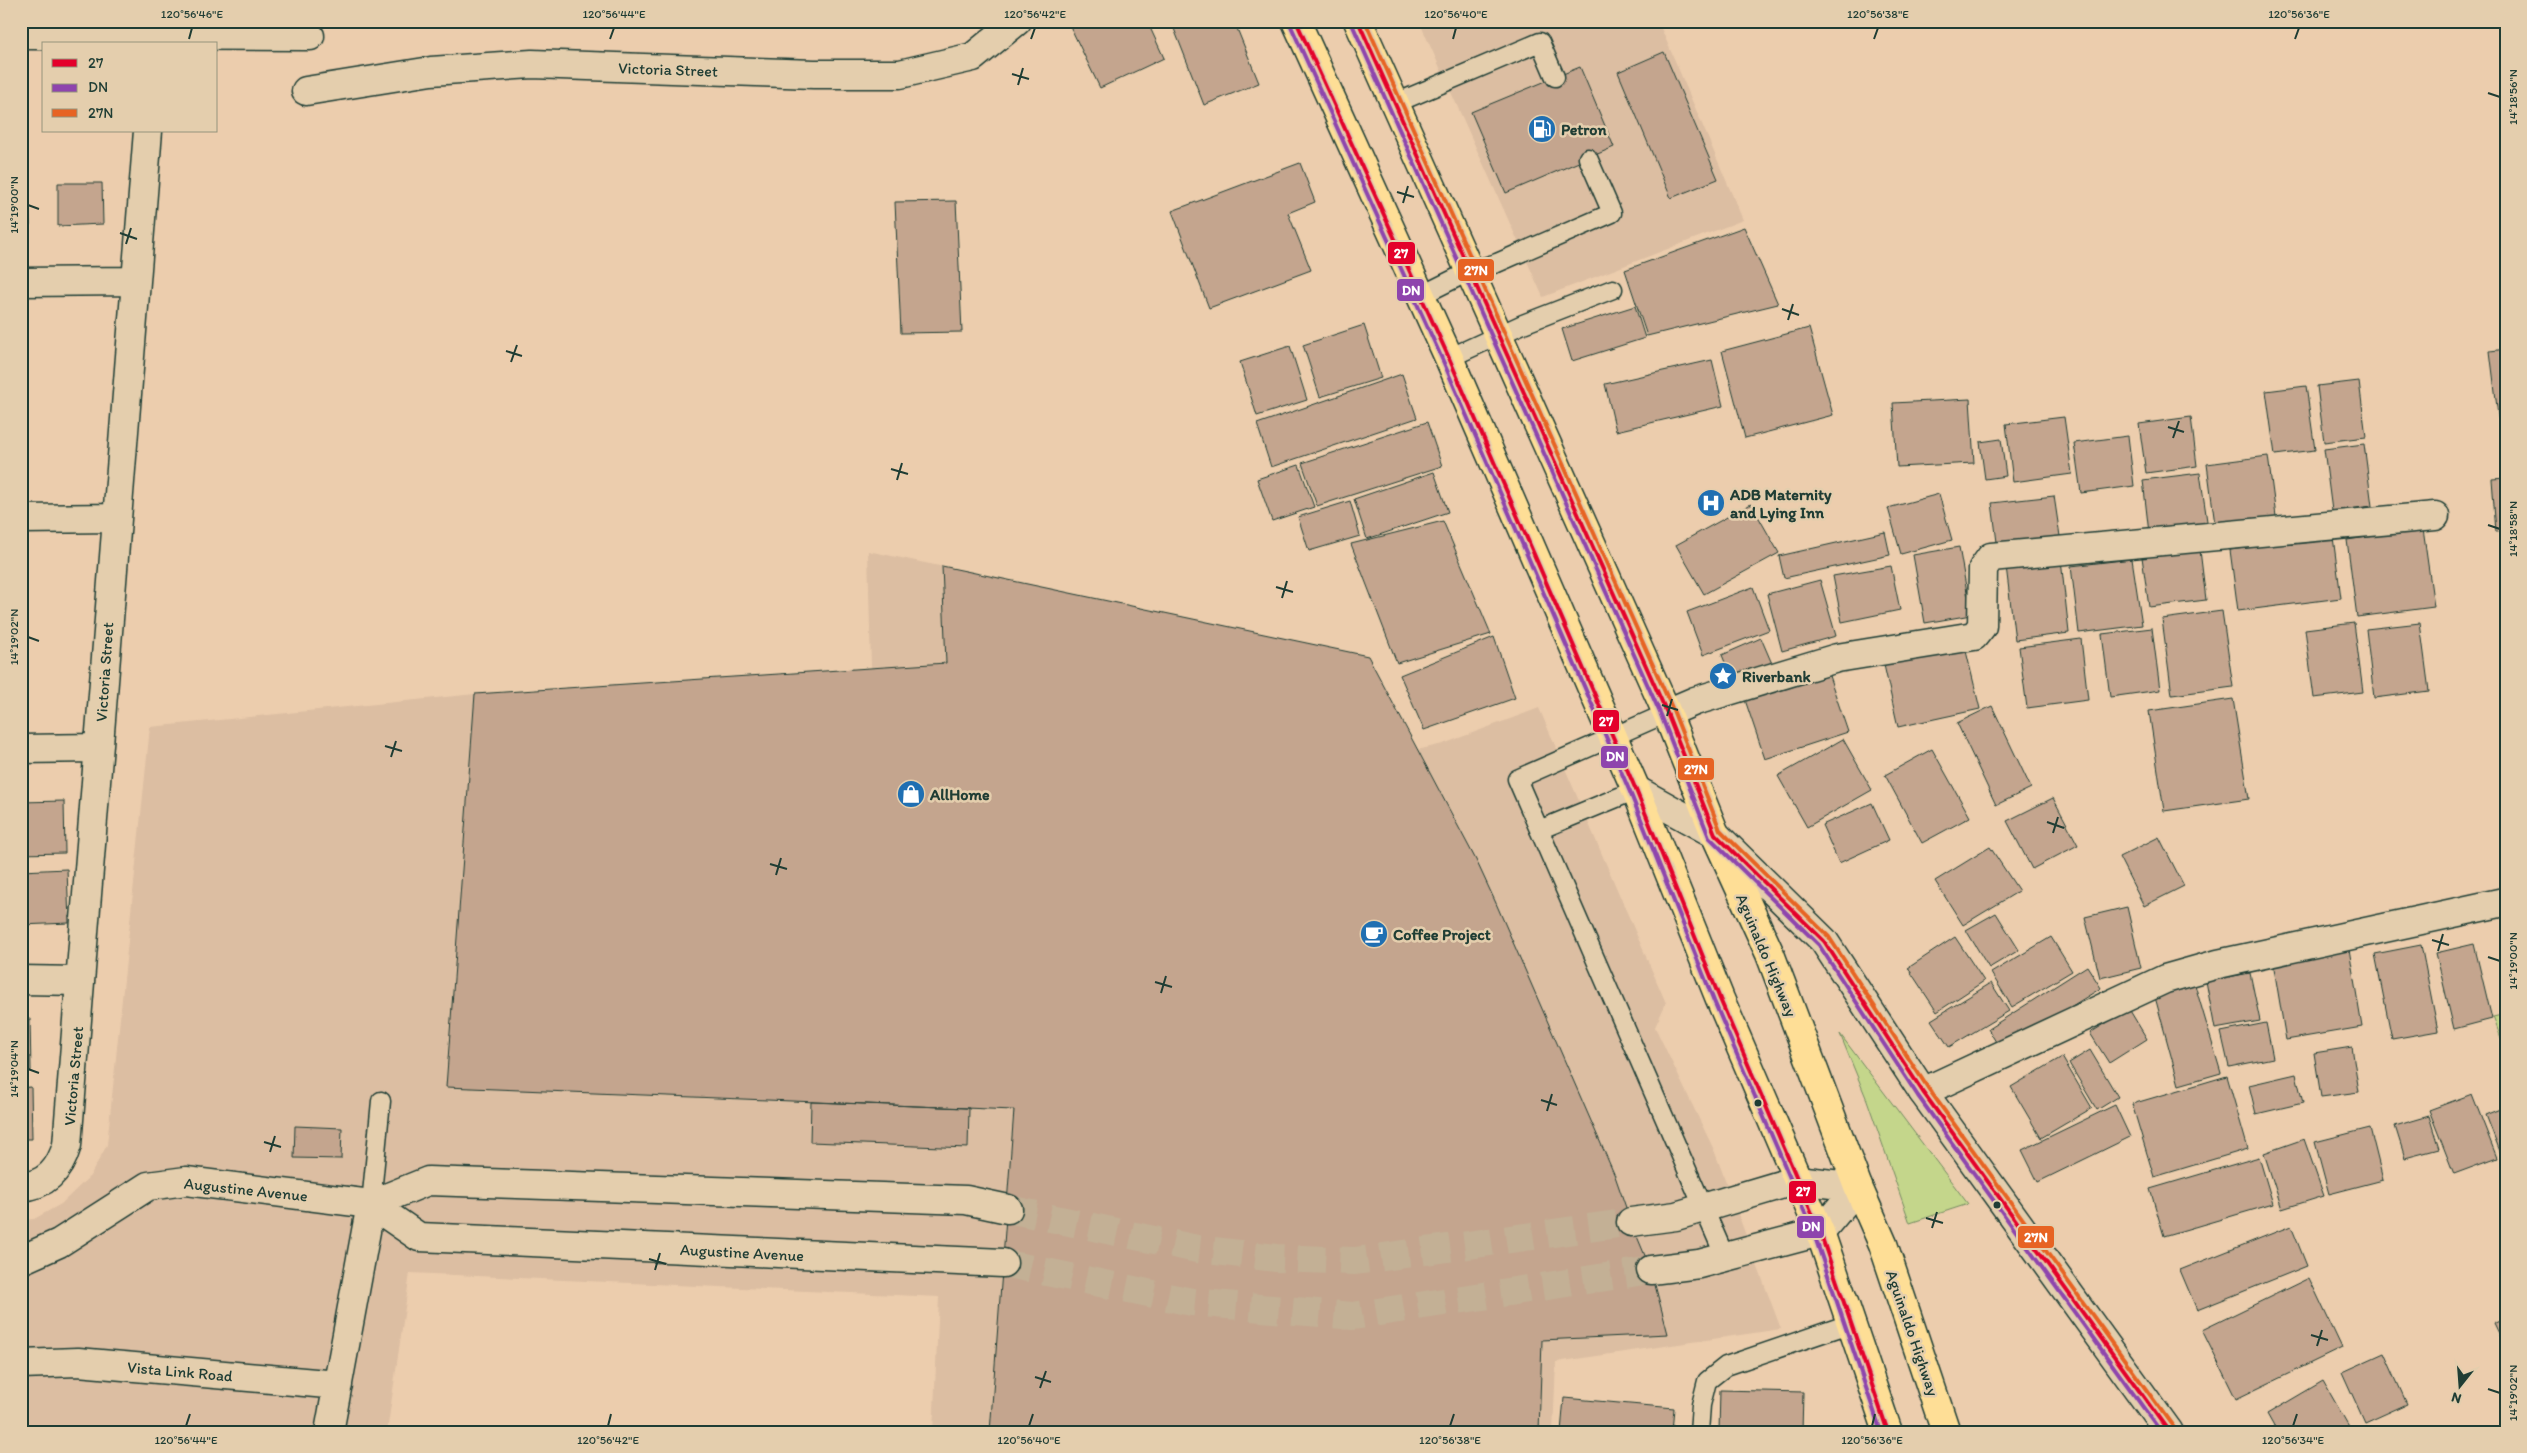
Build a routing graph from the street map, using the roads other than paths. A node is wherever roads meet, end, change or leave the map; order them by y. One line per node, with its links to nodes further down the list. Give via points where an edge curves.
1 (1017, 21): 8 (street, Victoria Street, via 973,56 900,74 532,64 431,71)
2 (1296, 21): 16 (highway)
3 (1358, 21): 9 (highway, Aguinaldo Highway)
4 (21, 35): 6 (street)
5 (310, 36): 6 (street)
6 (156, 39)
7 (1554, 77): 9 (lane, via 1540,42)
8 (306, 91)
9 (1396, 103): 12 (highway, Aguinaldo Highway)
10 (148, 132): 13 (street, Victoria Street)
11 (1588, 158): 12 (lane, via 1612,213 1497,263)
12 (1470, 270): 16 (lane); 17 (highway, Aguinaldo Highway)
13 (135, 281): 14 (street); 20 (street, Victoria Street)
14 (21, 282)
15 (1614, 289): 17 (lane)
16 (1420, 296): 18 (highway)
17 (1500, 334): 18 (lane); 22 (highway, Aguinaldo Highway)
18 (1449, 358): 23 (highway)
19 (2435, 516): 22 (street, via 1991,558 1983,568 1982,626 1974,636 1838,658 1694,701)
20 (116, 518): 21 (street); 24 (street, Victoria Street)
21 (21, 519)
22 (1667, 713): 23 (lane); 28 (highway, Aguinaldo Highway)
23 (1613, 737): 26 (highway); 27 (lane, via 1517,779)
24 (98, 748): 25 (street); 31 (street, Victoria Street)
25 (21, 749)
26 (1636, 790): 27 (lane); 28 (street); 34 (highway)
27 (1539, 830): 38 (lane)
28 (1714, 834): 32 (street, via 1824,941); 36 (highway, Aguinaldo Highway, via 1770,954)
29 (2504, 902): 32 (street, via 2218,964 2166,979)
30 (21, 980): 31 (street)
31 (80, 981): 35 (street, Victoria Street, via 67,1145 62,1162 50,1176 34,1186)
32 (1923, 1092): 53 (street)
33 (381, 1101): 37 (lane)
34 (1797, 1180): 36 (street); 38 (street); 41 (highway)
35 (21, 1187)
36 (1858, 1187): 41 (street); 52 (highway, Aguinaldo Highway, via 1883,1244)
37 (371, 1204): 39 (street, Augustine Avenue, via 428,1181 966,1200); 43 (street, Augustine Avenue, via 186,1181 148,1186 59,1243); 44 (street, Augustine Avenue, via 419,1237); 48 (street)
38 (1704, 1207): 40 (street, via 1676,1216); 42 (lane)
39 (1008, 1209)
40 (1631, 1222)
41 (1820, 1232): 42 (street); 46 (highway)
42 (1725, 1257): 45 (street)
43 (21, 1260)
44 (1003, 1263)
45 (1651, 1270)
46 (1852, 1323): 50 (lane, via 1726,1366 1707,1381); 51 (highway)
47 (21, 1364): 48 (street, Vista Link Road, via 78,1362)
48 (338, 1385): 49 (street)
49 (329, 1432)
50 (1699, 1432)
51 (1888, 1432)
52 (1946, 1432)
53 (2169, 1432)

